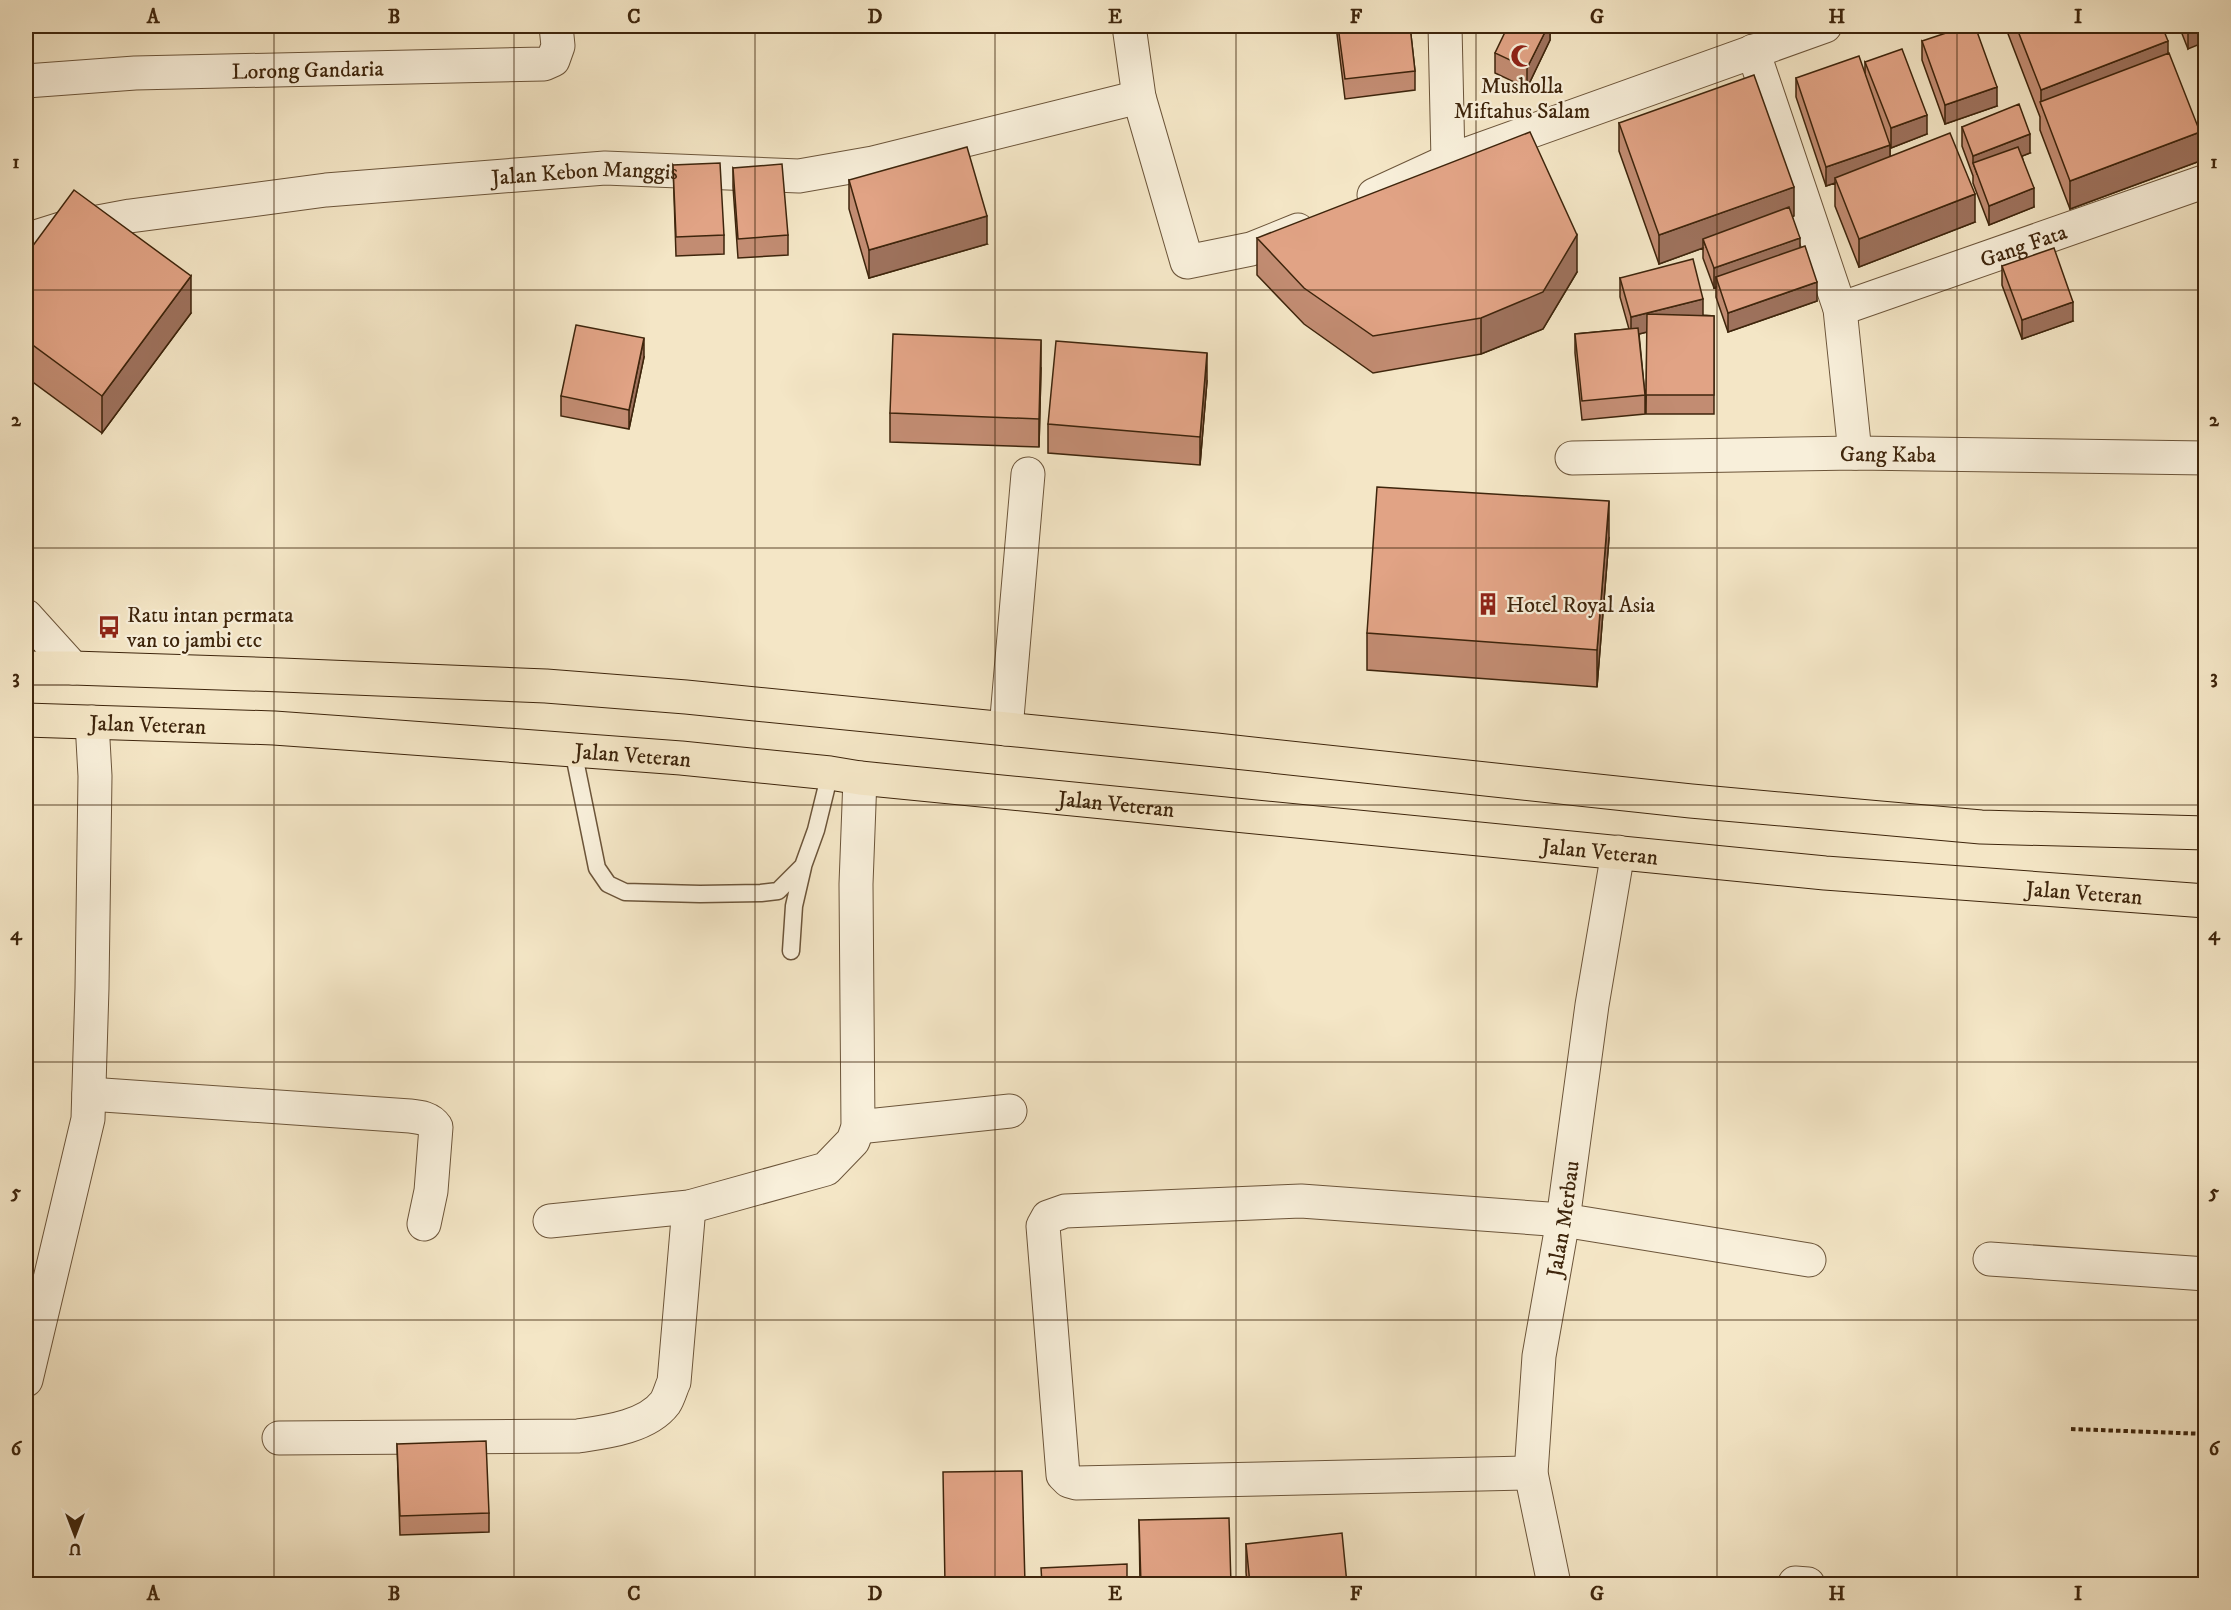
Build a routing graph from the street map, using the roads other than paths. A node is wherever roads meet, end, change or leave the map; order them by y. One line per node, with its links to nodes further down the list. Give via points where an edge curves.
1 (556, 26): 6 (street, Lorong Gandaria, via 558,46 553,60 544,64 135,73)
2 (1129, 26): 7 (street)
3 (1445, 26): 8 (street)
4 (1825, 26): 5 (street)
5 (1753, 51): 8 (street); 13 (street)
6 (26, 81)
7 (1139, 97): 11 (street, via 1187,262 1251,249); 12 (street, Jalan Kebon Manggis, via 873,163 799,176 605,168 326,190 130,216)
8 (1448, 161): 10 (street)
9 (2205, 181): 13 (street, Gang Fata)
10 (1353, 205)
11 (1321, 220)
12 (26, 240)
13 (1840, 309): 14 (street)
14 (1855, 453): 15 (street, Gang Kaba); 16 (street, Gang Kaba)
15 (2205, 458)
16 (1572, 459)
17 (1028, 474): 23 (street)
18 (26, 616): 20 (street)
19 (29, 668): 20 (highway)
20 (73, 668): 23 (highway, via 558,687)
21 (26, 720): 22 (highway, Jalan Veteran)
22 (76, 721): 24 (highway, Jalan Veteran, via 274,728); 31 (street, via 95,776)
23 (1006, 729): 26 (highway, via 1691,801 1981,827)
24 (573, 750): 25 (highway, Jalan Veteran); 28 (lane, via 597,868 608,884 626,892 761,893 778,891)
25 (845, 776): 27 (highway, Jalan Veteran); 28 (lane, via 816,830); 33 (street, via 856,884)
26 (2205, 833)
27 (1618, 852): 29 (highway, Jalan Veteran, via 1825,873); 35 (street, Jalan Merbau, via 1592,1005)
28 (803, 866): 30 (lane, via 794,906)
29 (2205, 901)
30 (791, 951)
31 (88, 1094): 37 (street, via 398,1115 433,1121 436,1126 431,1191); 41 (street, via 88,1119)
32 (1010, 1111): 33 (street)
33 (858, 1126): 34 (street, via 853,1141 826,1169)
34 (688, 1207): 36 (street); 42 (street, via 674,1382 664,1404 644,1419 617,1430 578,1436)
35 (1563, 1220): 39 (street); 43 (street, Jalan Merbau, via 1539,1356); 43 (street, via 1301,1201 1065,1211 1048,1217 1043,1226 1063,1475 1069,1481)
36 (550, 1221)
37 (424, 1224)
38 (1990, 1259): 40 (street)
39 (1809, 1260)
40 (2205, 1274)
41 (26, 1380)
42 (279, 1438)
43 (1531, 1473): 44 (street, Jalan Merbau)
44 (1554, 1584)

